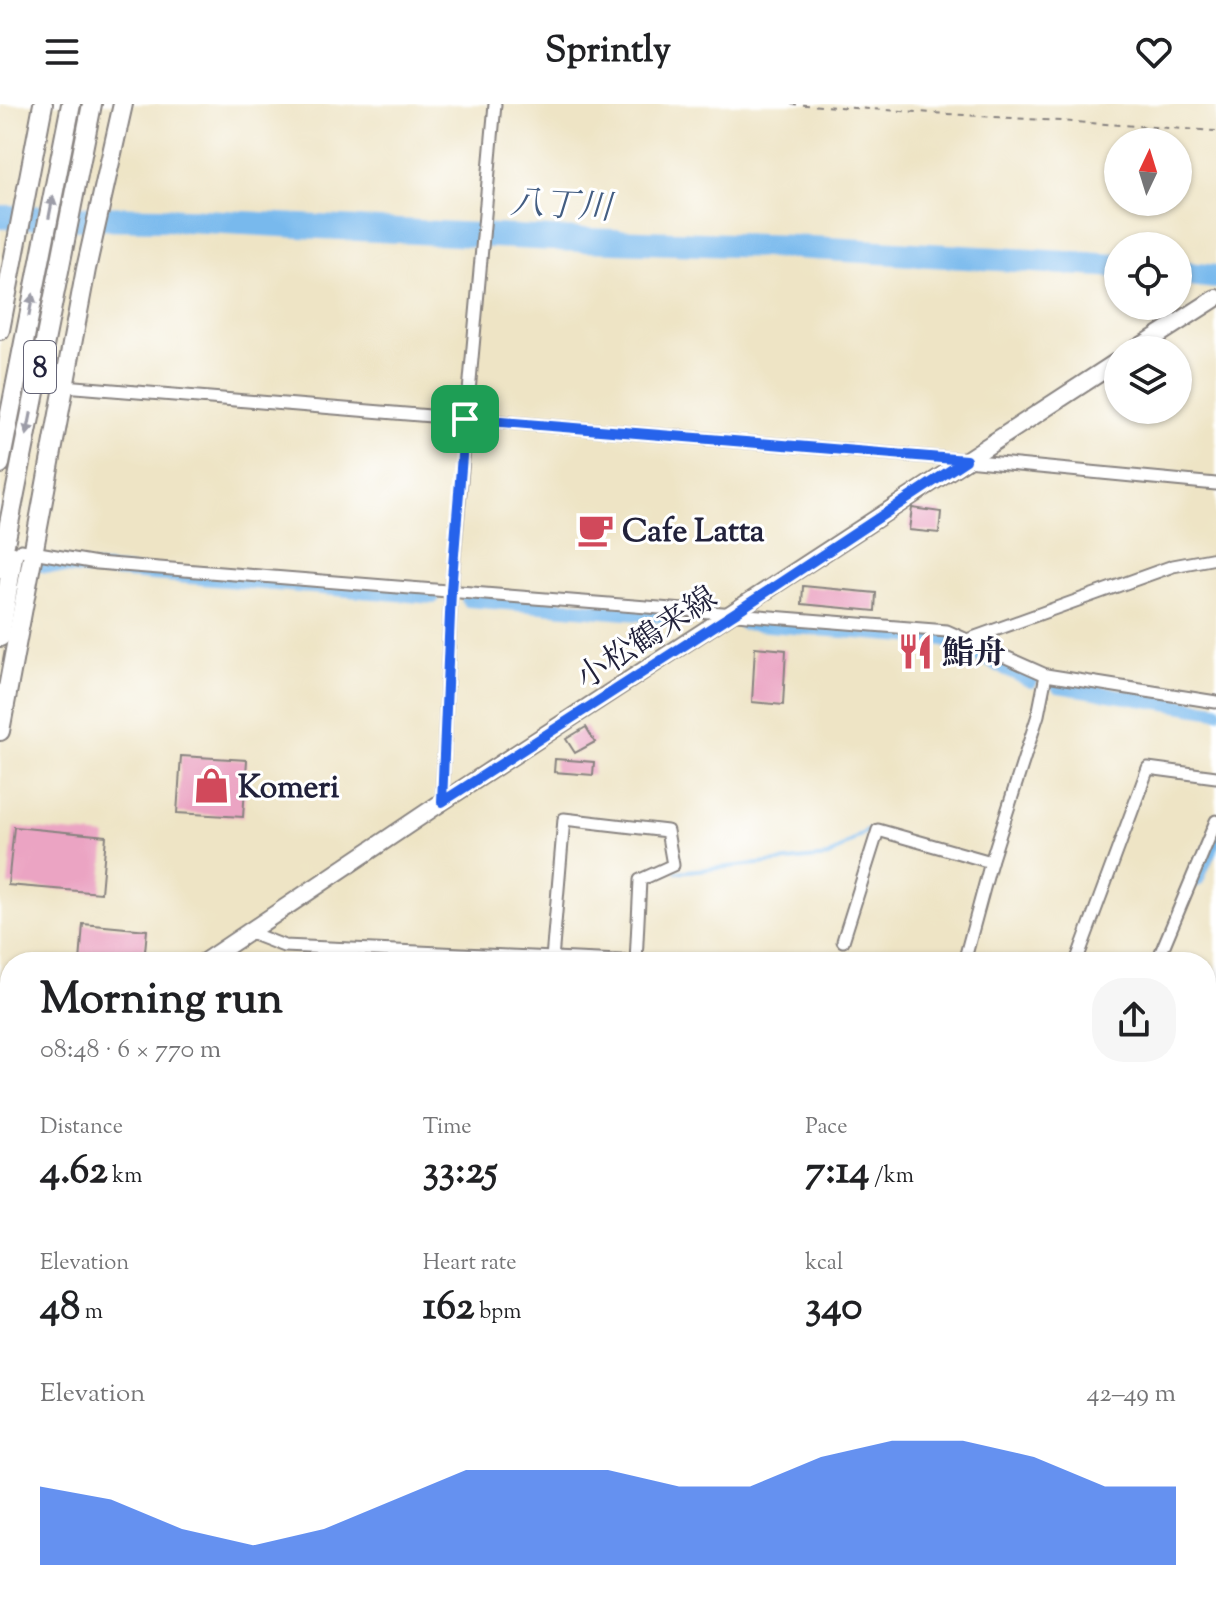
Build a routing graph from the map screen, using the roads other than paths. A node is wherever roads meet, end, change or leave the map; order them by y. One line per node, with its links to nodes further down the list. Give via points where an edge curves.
1 (43, 104): 7 (highway)
2 (71, 104): 13 (highway, 8, one-way to 2)
3 (92, 104): 14 (highway, 8, one-way to 14)
4 (123, 104): 10 (highway)
5 (495, 104): 11 (street)
6 (1210, 302): 8 (main road)
7 (0, 330)
8 (1157, 336)
9 (1104, 370): 12 (main road, 小松鶴来線)
10 (59, 385): 11 (street); 16 (highway)
11 (465, 419): 12 (street); 19 (street)
12 (966, 460): 15 (street); 20 (main road, 小松鶴来線)
13 (0, 464)
14 (20, 469): 18 (highway, 8); 21 (highway, 8)
15 (1216, 484)
16 (28, 551): 19 (street, via 97,563); 25 (highway)
17 (1216, 558): 22 (street, via 1173,566)
18 (0, 569)
19 (451, 591): 20 (street); 27 (street)
20 (736, 612): 22 (street, via 947,631); 27 (main road, 小松鶴来線)
21 (0, 637)
22 (967, 640): 23 (street)
23 (1046, 675): 24 (street); 29 (street)
24 (1216, 702)
25 (0, 731)
26 (1216, 777): 37 (street, via 1148,768)
27 (442, 802): 30 (main road, 小松鶴来線)
28 (1215, 825): 38 (street)
29 (991, 862): 31 (street, via 878,830); 36 (street)
30 (248, 932): 32 (main road, 小松鶴来線); 33 (street, via 284,946)
31 (843, 941)
32 (219, 952)
33 (408, 952)
34 (553, 952): 35 (street, via 564,819 667,831 673,865 640,880)
35 (636, 952)
36 (967, 952)
37 (1080, 952)
38 (1161, 952)

